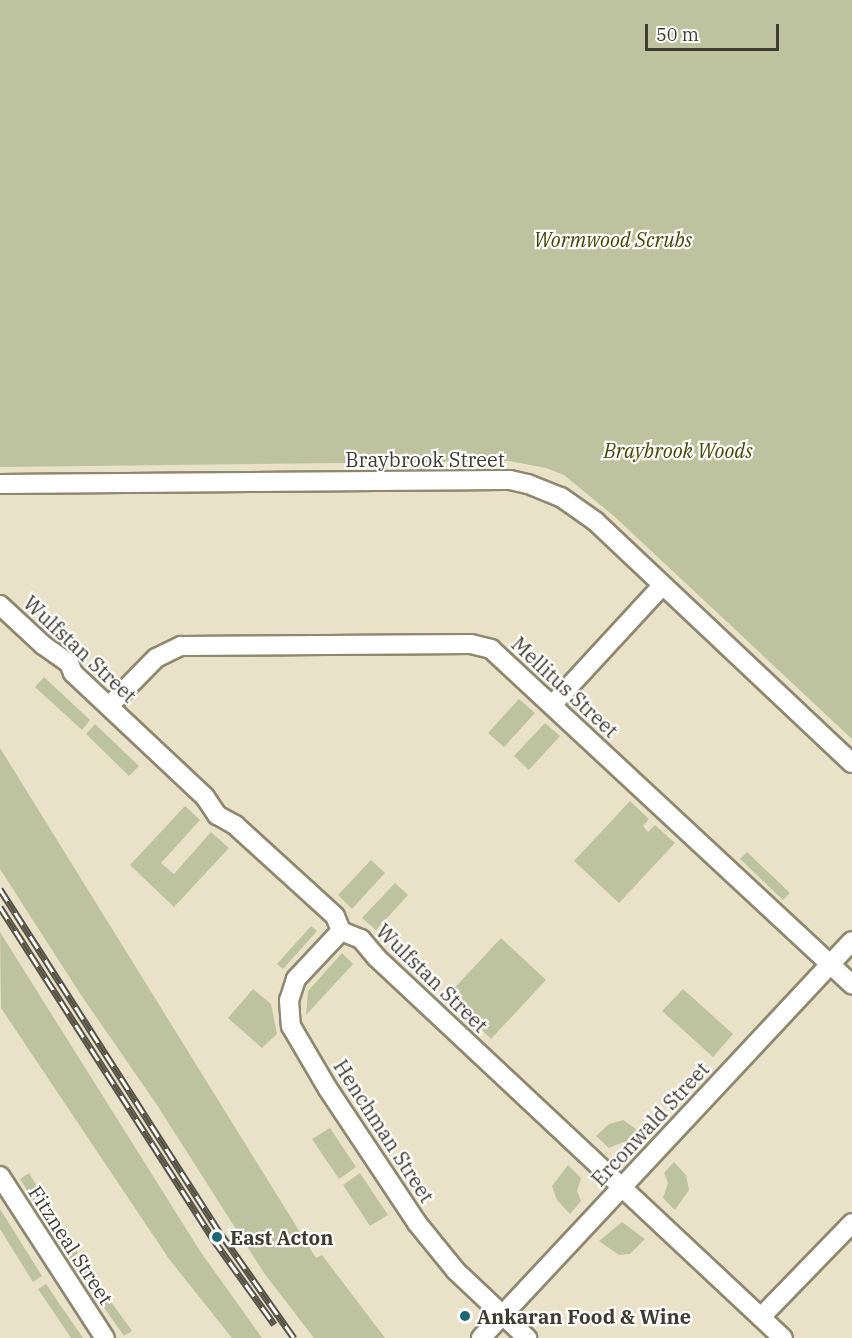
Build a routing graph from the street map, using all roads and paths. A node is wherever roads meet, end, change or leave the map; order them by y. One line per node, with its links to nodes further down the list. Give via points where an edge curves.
1 (0, 484): 2 (street, Braybrook Street, via 510,480 544,489 580,508)
2 (662, 586): 4 (street); 6 (street, Braybrook Street)
3 (0, 605): 5 (street, Wulfstan Street, via 69,663 73,673)
4 (553, 704): 5 (street, Mellitus Street, via 500,656 482,646 341,644 181,646 156,658); 9 (street, Mellitus Street)
5 (109, 706): 7 (street, Wulfstan Street, via 205,797 217,815 235,825 335,916)
6 (852, 763)
7 (341, 931): 12 (street, Wulfstan Street, via 361,939 376,958); 14 (street, Henchman Street, via 296,979 289,1000 291,1026 417,1223 456,1271)
8 (852, 941): 9 (street, Erconwald Street)
9 (829, 966): 10 (street, Mellitus Street); 12 (street, Erconwald Street)
10 (852, 985)
11 (0, 1176): 16 (street, Fitzneal Street)
12 (624, 1186): 14 (street, Erconwald Street); 15 (street, Wulfstan Street)
13 (852, 1223): 15 (street)
14 (503, 1316): 17 (street, Erconwald Street); 18 (street, Henchman Street)
15 (761, 1317): 19 (street, Wulfstan Street)
16 (105, 1338)
17 (481, 1338)
18 (527, 1338)
19 (783, 1338)

